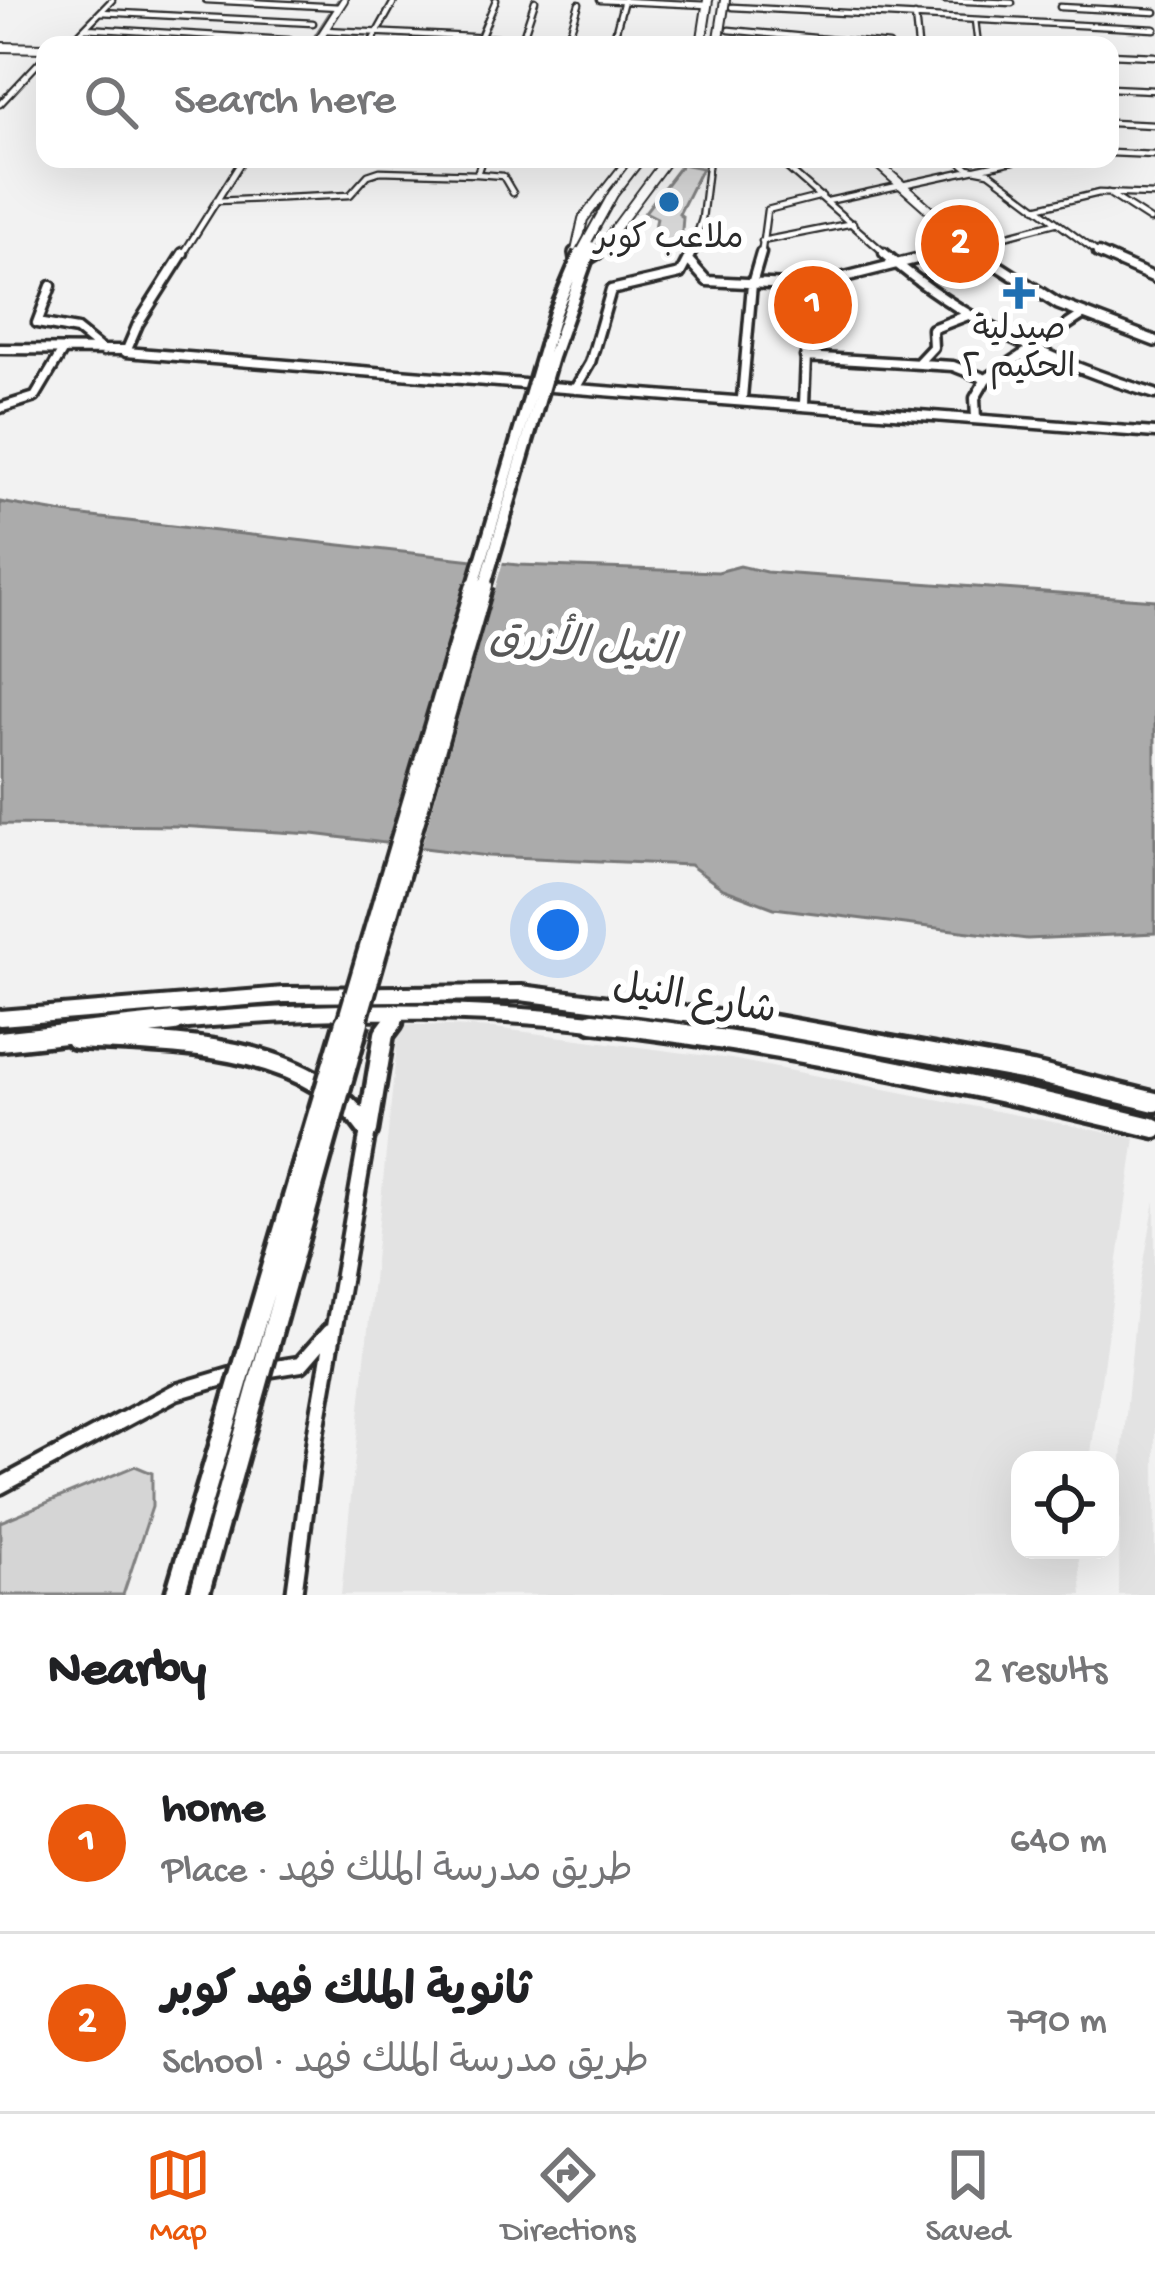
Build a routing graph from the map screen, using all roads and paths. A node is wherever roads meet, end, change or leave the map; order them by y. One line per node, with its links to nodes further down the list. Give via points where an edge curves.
1 (112, 0): 19 (street)
2 (205, 0): 14 (street); 23 (street)
3 (395, 0): 34 (street)
4 (496, 0): 43 (street)
5 (600, 0): 10 (street)
6 (858, 0): 21 (street)
7 (907, 0): 24 (street)
8 (949, 0): 13 (street)
9 (1101, 0): 18 (street)
10 (624, 1): 12 (street); 46 (street)
11 (535, 2): 44 (street)
12 (720, 2): 21 (street); 33 (main road); 47 (main road)
13 (1012, 2): 27 (street)
14 (256, 3): 15 (street); 25 (street)
15 (334, 4): 28 (street); 32 (street)
16 (579, 4): 45 (street)
17 (1059, 4): 18 (street); 29 (street)
18 (1104, 9): 20 (street)
19 (101, 12): 22 (street); 30 (street)
20 (1155, 12)
21 (858, 13): 24 (street)
22 (166, 16): 23 (street); 35 (street)
23 (191, 16): 25 (street)
24 (911, 16): 26 (street); 50 (street)
25 (245, 19): 28 (street); 38 (street)
26 (975, 20): 27 (street); 51 (street)
27 (1018, 22): 29 (street)
28 (313, 23): 39 (street)
29 (1064, 23): 31 (street)
30 (86, 28): 35 (street); 36 (street)
31 (1155, 29)
32 (324, 30): 34 (street); 40 (street)
33 (729, 30): 48 (main road); 49 (street)
34 (377, 32): 41 (street); 42 (street)
35 (152, 33): 37 (street)
36 (78, 36)
37 (212, 36)
38 (233, 36)
39 (305, 36)
40 (320, 36)
41 (375, 36)
42 (422, 36)
43 (480, 36)
44 (524, 36)
45 (568, 36)
46 (614, 36)
47 (715, 36)
48 (723, 36)
49 (812, 36)
50 (916, 36)
51 (977, 36)
52 (0, 47): 53 (main road)
53 (36, 51)
54 (1119, 54): 55 (street)
55 (1155, 56)
56 (36, 62): 59 (street)
57 (1119, 88): 58 (street)
58 (1155, 90)
59 (0, 104)
60 (1119, 123): 61 (street)
61 (1155, 125)
62 (1119, 153): 63 (street)
63 (1155, 155)
64 (237, 168): 82 (street)
65 (479, 168): 76 (street)
66 (624, 168): 89 (main road, via 580,229 572,248)
67 (632, 168): 89 (main road, bridge)
68 (643, 168): 89 (main road, bridge)
69 (660, 168): 89 (main road, via 596,255)
70 (707, 168): 90 (street)
71 (788, 168): 81 (street)
72 (883, 168): 77 (main road)
73 (973, 168): 75 (street)
74 (985, 168): 75 (street)
75 (977, 170): 77 (street); 83 (street)
76 (477, 174): 78 (street, via 503,176); 82 (street, via 380,170 350,195)
77 (905, 185): 81 (street); 88 (main road)
78 (513, 193)
79 (1108, 193): 80 (street); 83 (street); 84 (street)
80 (1155, 195)
81 (825, 199): 85 (street); 87 (street, via 768,207)
82 (216, 201): 101 (street)
83 (1036, 208): 86 (street)
84 (1150, 220)
85 (853, 223): 87 (street); 91 (street)
86 (1055, 224): 88 (street); 92 (street)
87 (762, 241): 93 (street)
88 (969, 246): 91 (street); 97 (main road)
89 (580, 260): 125 (main road, bridge, via 555,312 458,629); 126 (main road, bridge)
90 (689, 261): 93 (street, via 707,281); 109 (street, via 680,274 611,290)
91 (900, 264): 95 (street); 96 (street)
92 (1155, 278)
93 (752, 284): 95 (street); 111 (street)
94 (51, 286): 103 (street, via 37,322 77,330)
95 (809, 286): 104 (street)
96 (968, 315): 102 (street); 105 (street, via 932,329 933,347)
97 (1081, 316): 98 (main road); 102 (street)
98 (1155, 341)
99 (0, 350): 100 (street)
100 (63, 350): 103 (street); 113 (street, via 42,394)
101 (125, 350): 103 (street); 107 (street)
102 (1031, 350): 106 (street); 110 (street)
103 (103, 351)
104 (805, 357): 105 (street); 112 (street)
105 (917, 364): 106 (street)
106 (986, 379): 114 (street, via 975,398)
107 (524, 385)
108 (551, 387): 109 (street)
109 (575, 389): 111 (street)
110 (1155, 394)
111 (742, 398): 112 (street)
112 (804, 404): 114 (street)
113 (0, 408)
114 (976, 419): 115 (street)
115 (1155, 434)
116 (400, 1012): 118 (main road, شارع النيل, via 255,1012); 121 (main road, شارع النيل, via 512,1012 713,1036 950,1079); 122 (main road, via 383,1034)
117 (3, 1018): 119 (main road); 120 (main road, شارع النيل, via 284,995 521,993 712,1014)
118 (64, 1036): 119 (main road, شارع النيل); 122 (main road, via 184,1045 273,1063 348,1101)
119 (0, 1042)
120 (1155, 1102)
121 (1155, 1128)
122 (368, 1130): 123 (street)
123 (335, 1322): 124 (street, via 316,1353 289,1372 197,1383); 127 (street)
124 (0, 1486)
125 (175, 1595)
126 (199, 1595)
127 (294, 1595)

